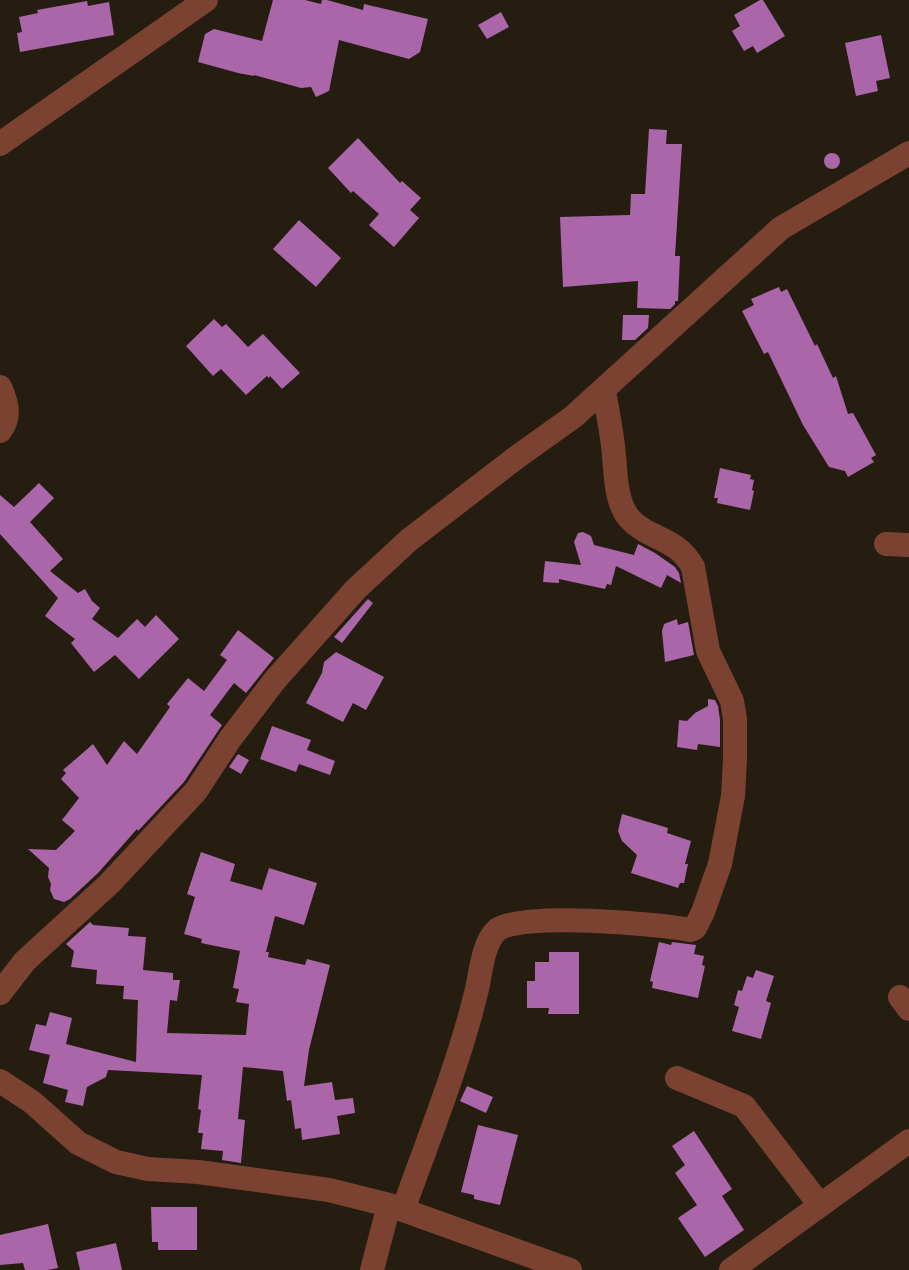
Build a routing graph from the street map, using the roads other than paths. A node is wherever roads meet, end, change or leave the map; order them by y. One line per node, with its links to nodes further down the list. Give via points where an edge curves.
1 (206, 0): 2 (street)
2 (0, 144)
3 (909, 153): 5 (street, via 781,228)
4 (0, 387): 6 (street, via 7,401 7,422)
5 (604, 391): 7 (street, via 409,540 356,589 275,680 196,791 109,884 25,961); 12 (street, via 623,508 630,520 678,547 688,559 708,651 732,701 735,771 720,864 703,912 690,930 549,921 522,921 497,929 486,949 448,1085)
6 (0, 431)
7 (0, 993)
8 (677, 1078): 11 (street, via 744,1106)
9 (0, 1081): 12 (street, via 78,1143 116,1162 329,1190)
10 (909, 1141): 11 (street)
11 (820, 1205): 15 (street)
12 (396, 1208): 13 (street); 14 (street)
13 (372, 1270)
14 (570, 1270)
15 (731, 1270)

